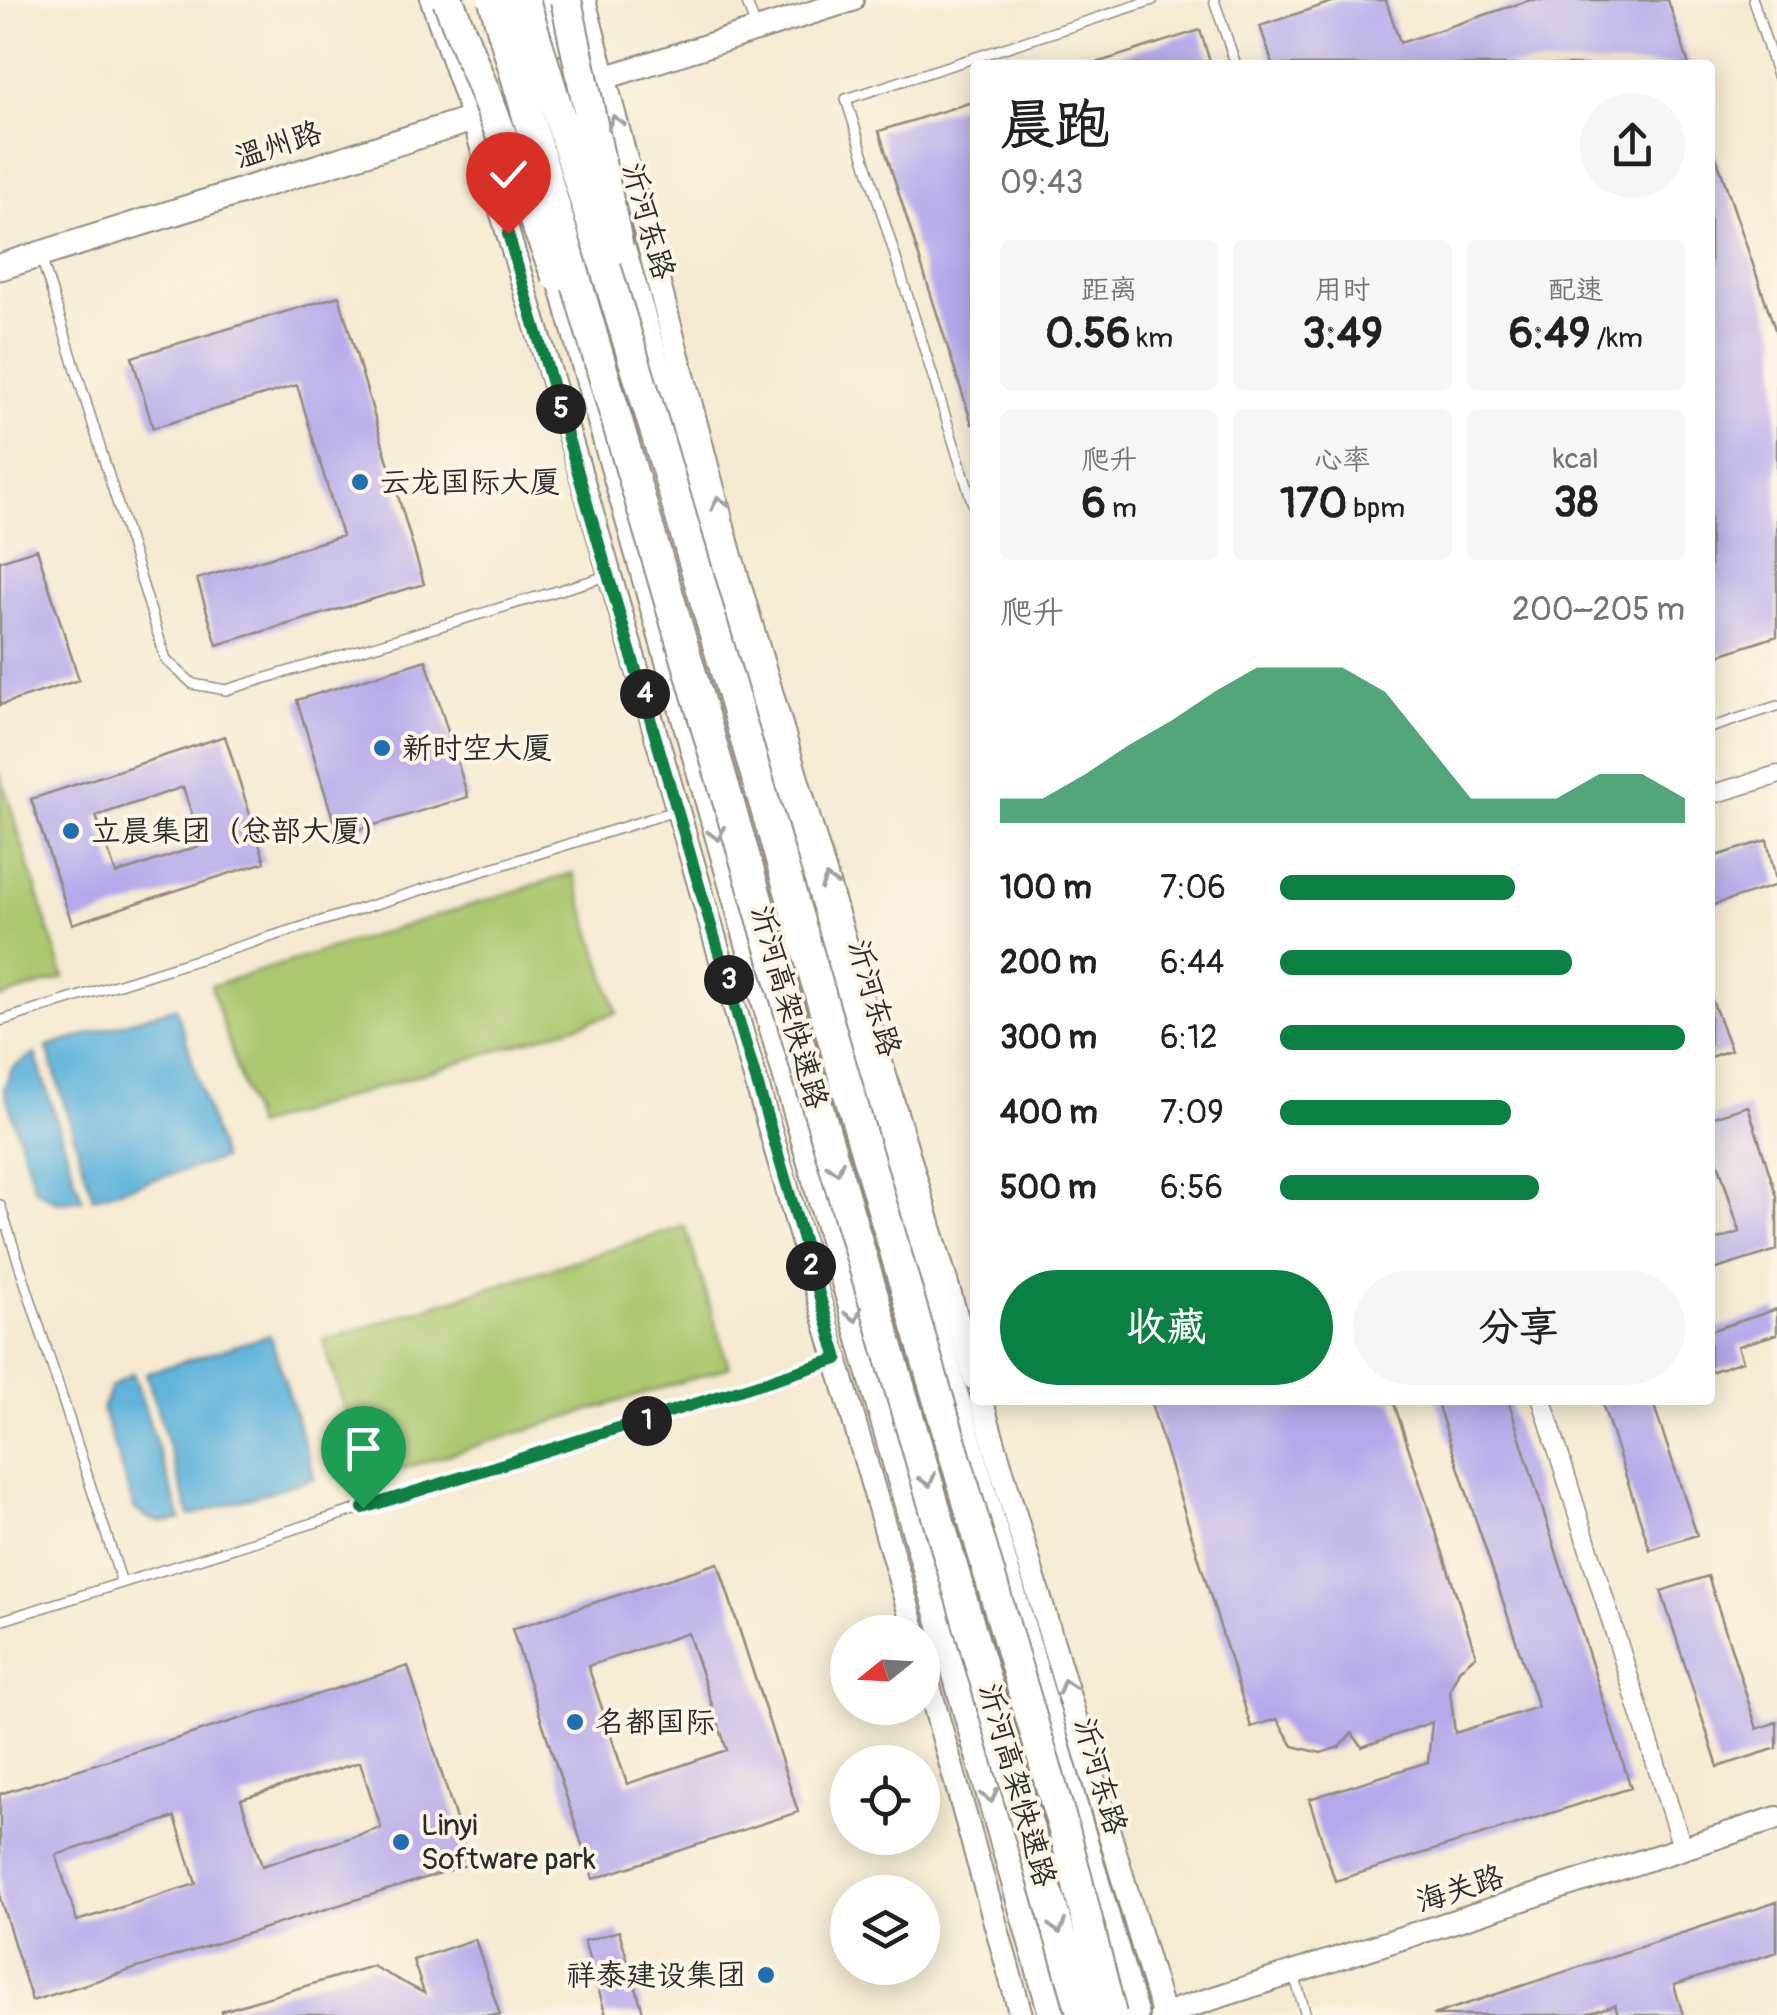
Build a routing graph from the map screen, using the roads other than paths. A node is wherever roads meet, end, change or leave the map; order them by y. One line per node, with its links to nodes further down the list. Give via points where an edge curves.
1 (432, 0): 20 (street)
2 (448, 0): 24 (highway, bridge)
3 (478, 0): 19 (main road)
4 (494, 0): 24 (highway, 沂河高架快速路, bridge)
5 (524, 0): 23 (highway, 沂河高架快速路, bridge)
6 (550, 0): 18 (main road, 沂河东路)
7 (566, 0): 23 (highway, bridge)
8 (584, 0): 17 (street)
9 (746, 0): 14 (lane)
10 (852, 0): 14 (street)
11 (1154, 0): 25 (lane, via 846,99)
12 (1214, 0): 15 (lane)
13 (1752, 0): 16 (lane)
14 (757, 30): 17 (street)
15 (1234, 60)
16 (1777, 76)
17 (603, 78): 18 (street); 27 (street, one-way to 17)
18 (575, 87): 19 (main road, 温州路); 28 (main road, 沂河东路)
19 (511, 106): 20 (main road, 温州路); 48 (main road, one-way to 48)
20 (473, 118): 21 (main road, 温州路); 26 (street)
21 (40, 255): 22 (main road, 温州路); 26 (lane, via 166,660 193,684 226,690)
22 (0, 267)
23 (662, 452): 50 (highway, 沂河高架快速路, bridge, via 1066,1837)
24 (628, 457): 49 (highway, 沂河高架快速路, one-way to 49, bridge)
25 (970, 495)
26 (609, 576): 33 (street)
27 (746, 605): 28 (main road); 37 (street, one-way to 27)
28 (743, 664): 51 (main road, 沂河东路)
29 (1777, 706): 30 (lane)
30 (1715, 726)
31 (1777, 774): 32 (street)
32 (1715, 794)
33 (680, 810): 34 (lane); 36 (street)
34 (0, 1021)
35 (0, 1205): 40 (lane)
36 (838, 1359): 40 (lane); 41 (street)
37 (970, 1361)
38 (982, 1405): 52 (street, one-way to 38)
39 (1544, 1405): 45 (street)
40 (122, 1583): 42 (lane)
41 (909, 1615)
42 (0, 1621)
43 (940, 1725): 47 (street)
44 (1777, 1818): 45 (street, 海关路)
45 (1682, 1847): 46 (street, 海关路)
46 (1294, 1974): 52 (street, 海关路); 53 (lane)
47 (1022, 2015)
48 (1052, 2015)
49 (1084, 2015)
50 (1111, 2015)
51 (1136, 2015)
52 (1163, 2015)
53 (1306, 2015)

